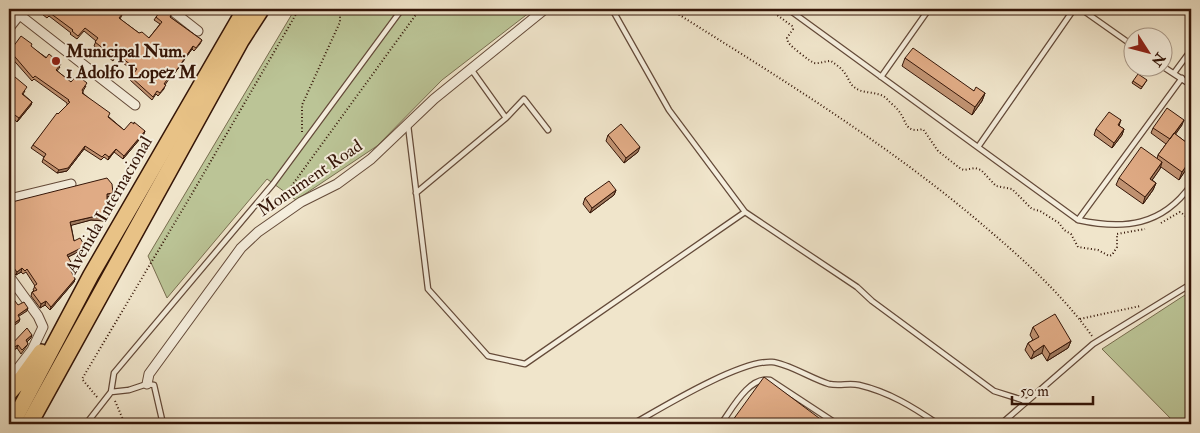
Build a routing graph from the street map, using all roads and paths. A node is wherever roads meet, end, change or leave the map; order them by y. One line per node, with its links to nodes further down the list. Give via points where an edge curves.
1 (170, 9): 20 (street)
2 (245, 9): 44 (highway, Avenida Internacional)
3 (252, 9): 57 (highway)
4 (261, 9): 58 (highway)
5 (267, 9): 59 (highway, via 184,150)
6 (299, 9): 55 (path, via 82,379)
7 (340, 9): 32 (path, via 340,22 302,105)
8 (402, 9): 32 (lane)
9 (420, 9): 38 (path)
10 (546, 9): 23 (street, Monument Road)
11 (612, 9): 39 (lane, via 669,110)
12 (670, 9): 48 (path, via 885,148 942,191 1052,286)
13 (769, 9): 43 (path, via 792,26 788,42 808,61 830,61 844,72 856,89 882,95 898,109 908,128 923,129 938,151 961,169 981,170 996,186 1012,189 1032,209 1040,210 1059,223 1071,234 1078,247 1098,250 1109,256 1116,247 1117,234)
14 (788, 9): 25 (lane)
15 (929, 9): 25 (lane)
16 (1074, 9): 33 (lane)
17 (1081, 9): 21 (lane)
18 (18, 11): 19 (street); 28 (street)
19 (9, 28)
20 (198, 31)
21 (1122, 38)
22 (1191, 50): 24 (lane)
23 (471, 69): 29 (lane); 30 (street, Monument Road)
24 (1174, 73): 26 (lane)
25 (881, 77): 33 (lane)
26 (1182, 78): 27 (lane); 41 (lane)
27 (1191, 85)
28 (135, 104)
29 (506, 118): 31 (lane, via 524,99); 36 (lane)
30 (408, 124): 36 (lane); 51 (street, Monument Road, via 337,184 294,207 258,232 242,248 149,374)
31 (548, 130)
32 (302, 146): 52 (lane, via 114,373)
33 (978, 146): 41 (lane)
34 (71, 184): 37 (street)
35 (1191, 186): 41 (lane, via 1168,209 1146,221 1116,225)
36 (416, 193): 39 (lane, via 428,289 488,356 525,364)
37 (9, 199)
38 (275, 209)
39 (745, 212): 54 (lane, via 857,287 994,391)
40 (1191, 216): 42 (path, via 1180,212)
41 (1078, 220)
42 (1157, 224)
43 (1150, 227)
44 (91, 275): 53 (highway, via 36,360); 56 (highway, Avenida Internacional)
45 (9, 276): 50 (street, via 43,327 32,350)
46 (1191, 284): 47 (lane)
47 (1162, 301): 48 (path); 49 (lane)
48 (1080, 319): 49 (path)
49 (1096, 342): 54 (lane)
50 (9, 380)
51 (147, 384): 52 (lane); 62 (lane, via 154,385)
52 (111, 392): 55 (lane); 61 (path)
53 (9, 394)
54 (1026, 401): 67 (lane)
55 (102, 403): 60 (lane)
56 (12, 424)
57 (21, 424)
58 (29, 424)
59 (38, 424)
60 (86, 424)
61 (125, 424)
62 (163, 424)
63 (633, 424): 66 (lane, via 741,368 771,362 831,384 857,384 884,393)
64 (721, 424): 65 (lane, via 749,386 764,379)
65 (837, 424)
66 (938, 424)
67 (1001, 424)

